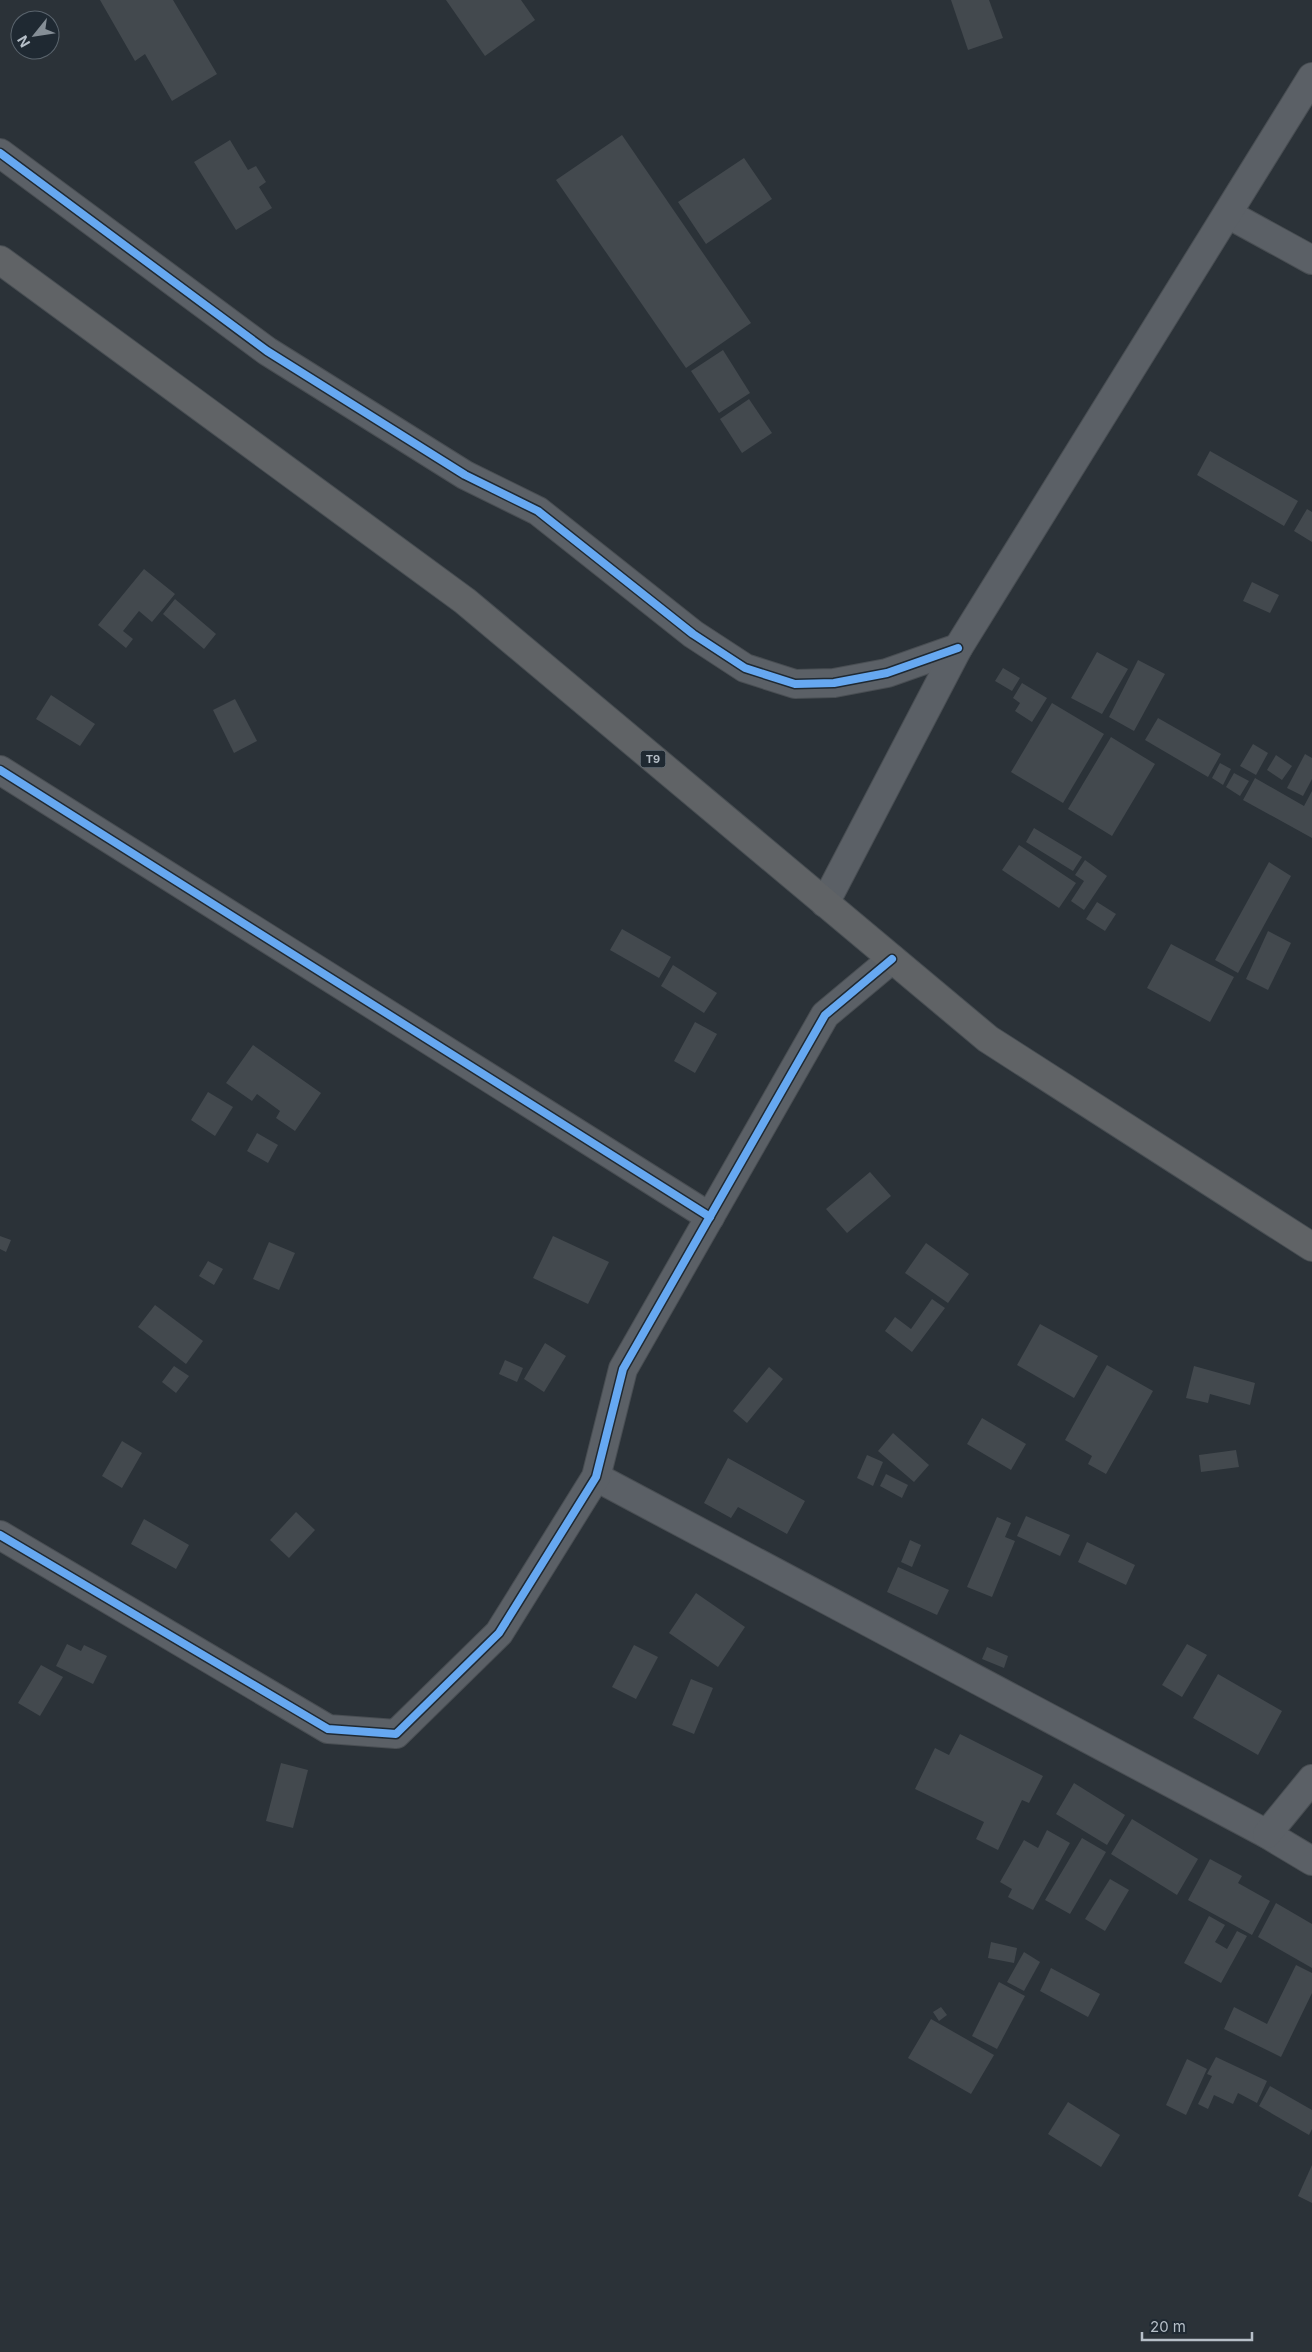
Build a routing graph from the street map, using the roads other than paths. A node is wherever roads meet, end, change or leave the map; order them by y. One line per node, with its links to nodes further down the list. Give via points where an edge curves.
1 (1312, 77): 3 (street)
2 (0, 153): 6 (street, via 268,350 465,475 538,511 693,634 745,668 795,684 834,683 887,673)
3 (1228, 214): 5 (street); 6 (street)
4 (0, 260): 8 (highway, T9, via 466,601)
5 (1312, 260)
6 (958, 648): 8 (street)
7 (0, 770): 10 (street)
8 (825, 903): 9 (highway, T9)
9 (892, 959): 10 (street, via 825,1015); 11 (highway, T9, via 988,1039)
10 (710, 1217): 12 (street, via 623,1370)
11 (1312, 1247)
12 (596, 1477): 13 (street, via 499,1633 396,1734 328,1729); 15 (street)
13 (0, 1535)
14 (1312, 1780): 15 (street)
15 (1267, 1834): 16 (street)
16 (1312, 1861)

